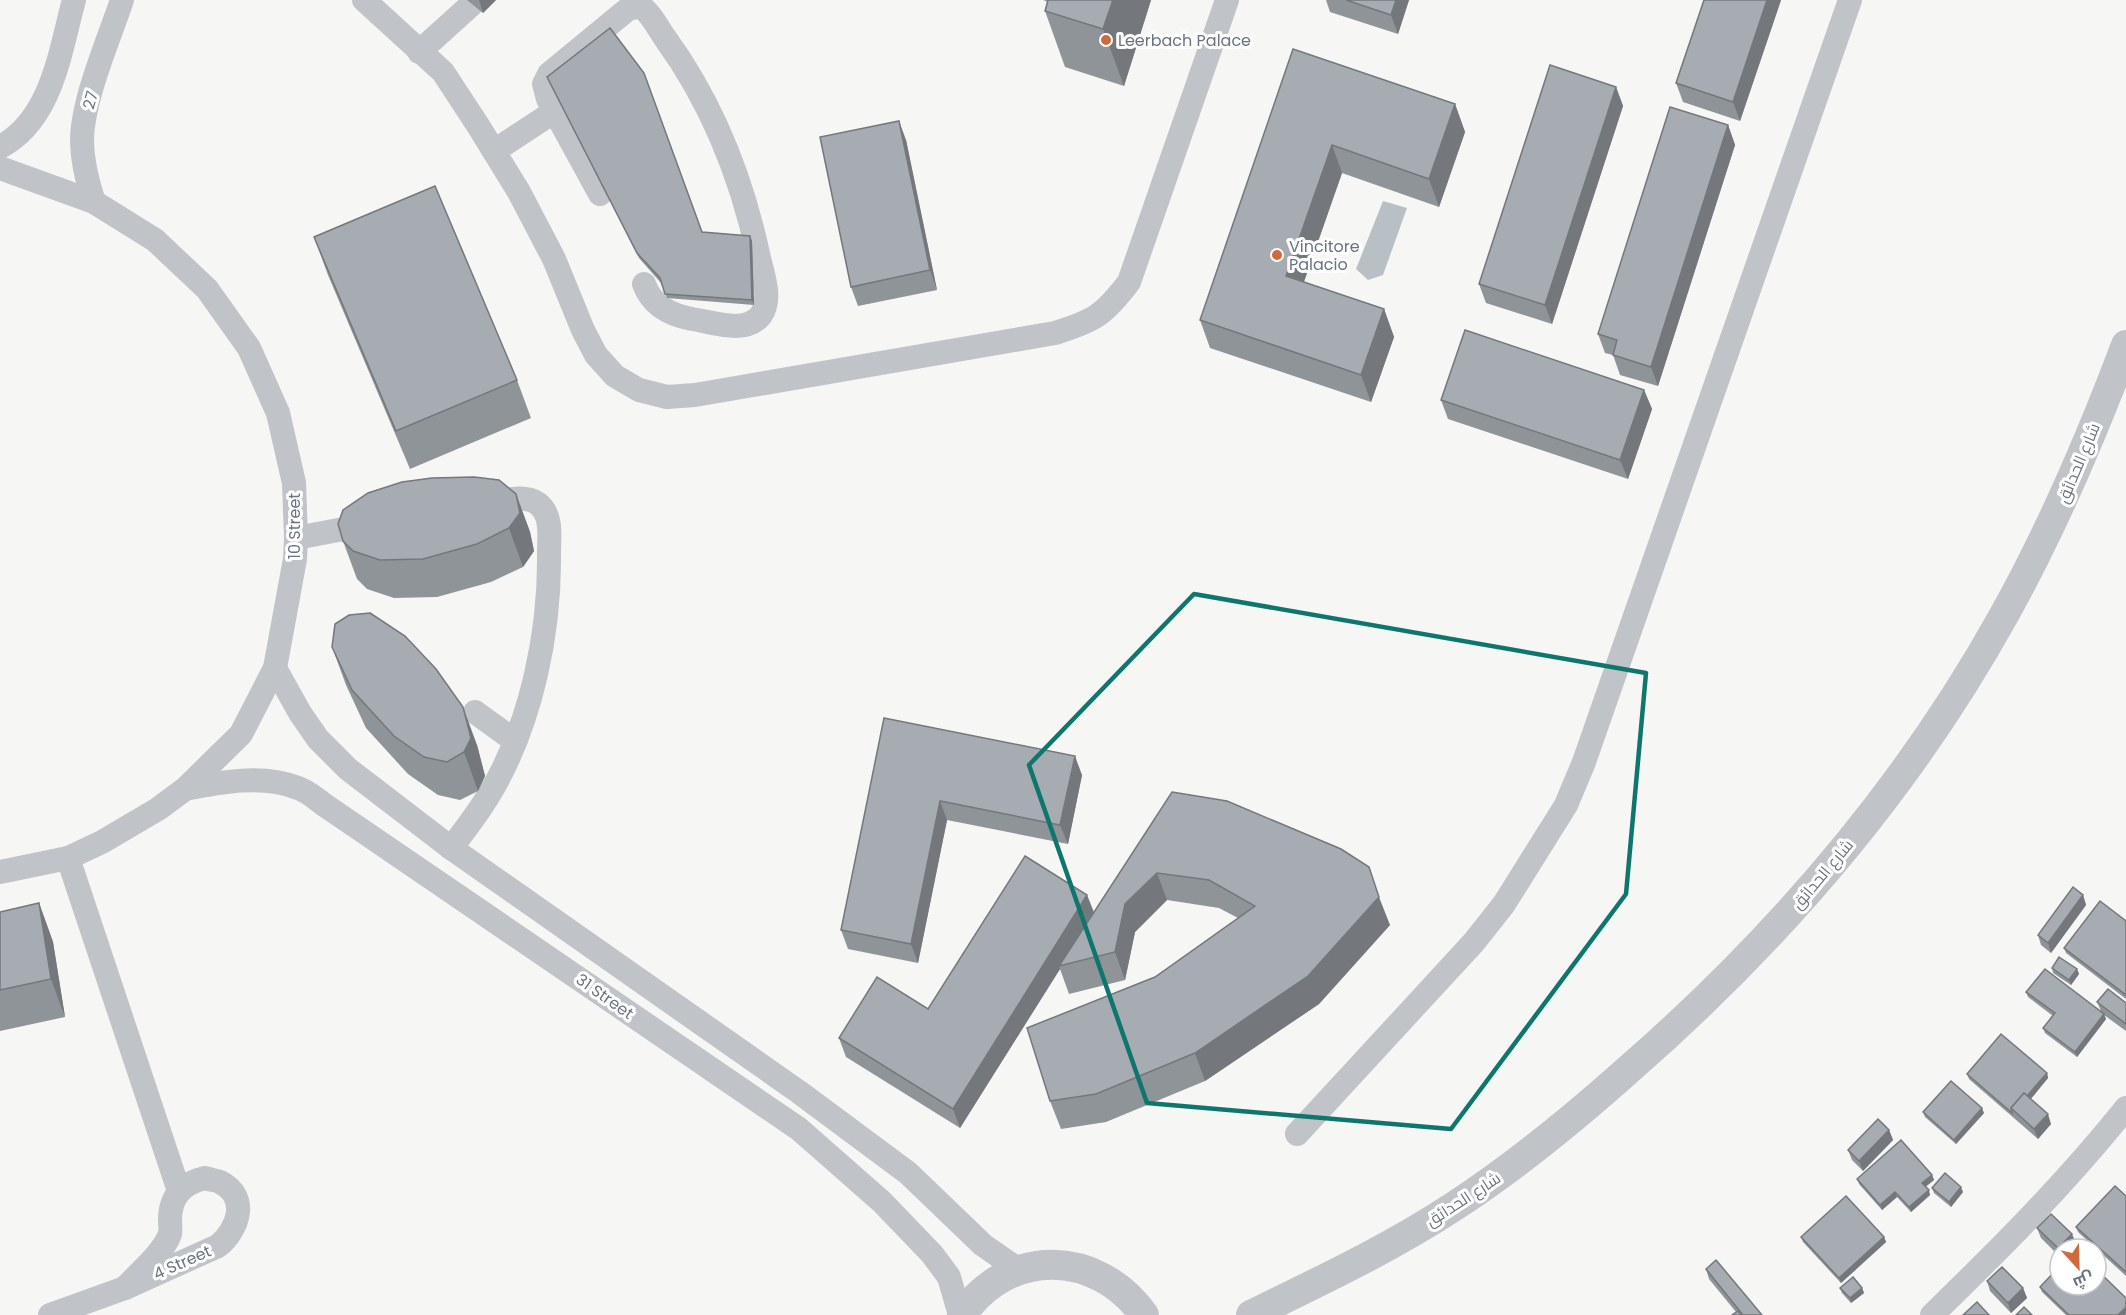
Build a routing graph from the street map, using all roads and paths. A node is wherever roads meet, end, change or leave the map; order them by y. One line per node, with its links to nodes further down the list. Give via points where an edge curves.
1 (74, 0): 9 (street, via 53,80 36,114)
2 (122, 0): 13 (street, 27, via 87,104 82,138 84,171)
3 (364, 0): 7 (street)
4 (1227, 0): 10 (street, via 1130,282 1110,307 1084,324 1055,333 695,395 667,397 639,390 615,376 596,355 554,260)
5 (1850, 0): 27 (street, via 1566,805 1504,904 1480,934)
6 (472, 4): 7 (street)
7 (419, 52): 10 (street, via 442,72)
8 (555, 111): 10 (street); 12 (street); 14 (street, via 544,89 549,74 636,6 646,11 699,90 741,186 766,288 765,306 755,321 738,326 683,317 658,305)
9 (0, 147)
10 (494, 151)
11 (0, 168): 13 (street, 10 Street)
12 (600, 194)
13 (94, 202): 18 (street, 10 Street, via 154,240 207,289 249,348 278,413 294,483)
14 (644, 284)
15 (2126, 345): 29 (street, شارع الحدائق, via 2060,506 2003,617 1920,749 1799,902 1705,1001 1574,1118 1522,1160 1453,1207)
16 (465, 508): 21 (street, via 520,498 536,502 547,515 549,564 544,630)
17 (387, 521): 18 (street)
18 (296, 538): 19 (street, 10 Street)
19 (275, 668): 22 (street, 10 Street, via 241,734); 23 (street, 31 Street, via 318,739 348,769)
20 (475, 712): 21 (street)
21 (515, 741): 23 (street, via 493,788)
22 (185, 789): 24 (street, 10 Street, via 149,815); 33 (street, 31 Street, via 233,780 298,788 355,825 799,1129 882,1202 932,1254 949,1277)
23 (451, 848): 30 (street, 31 Street, via 800,1092 908,1173 983,1245)
24 (68, 858): 25 (street, 10 Street); 28 (street)
25 (0, 872)
26 (2123, 1118): 37 (street)
27 (1297, 1134)
28 (179, 1191): 31 (street, 4 Street, via 172,1204 170,1233 158,1253); 31 (street, 4 Street, via 190,1182 205,1179 220,1182 231,1191 238,1203 239,1217 228,1239)
29 (1354, 1265): 35 (street); 36 (street, via 1338,1283)
30 (1019, 1270): 33 (street, via 989,1285); 34 (street, via 1059,1264 1100,1275 1134,1301)
31 (125, 1288): 32 (street, 4 Street)
32 (50, 1315)
33 (961, 1315)
34 (1144, 1315)
35 (1251, 1315)
36 (1279, 1315)
37 (1932, 1315)

